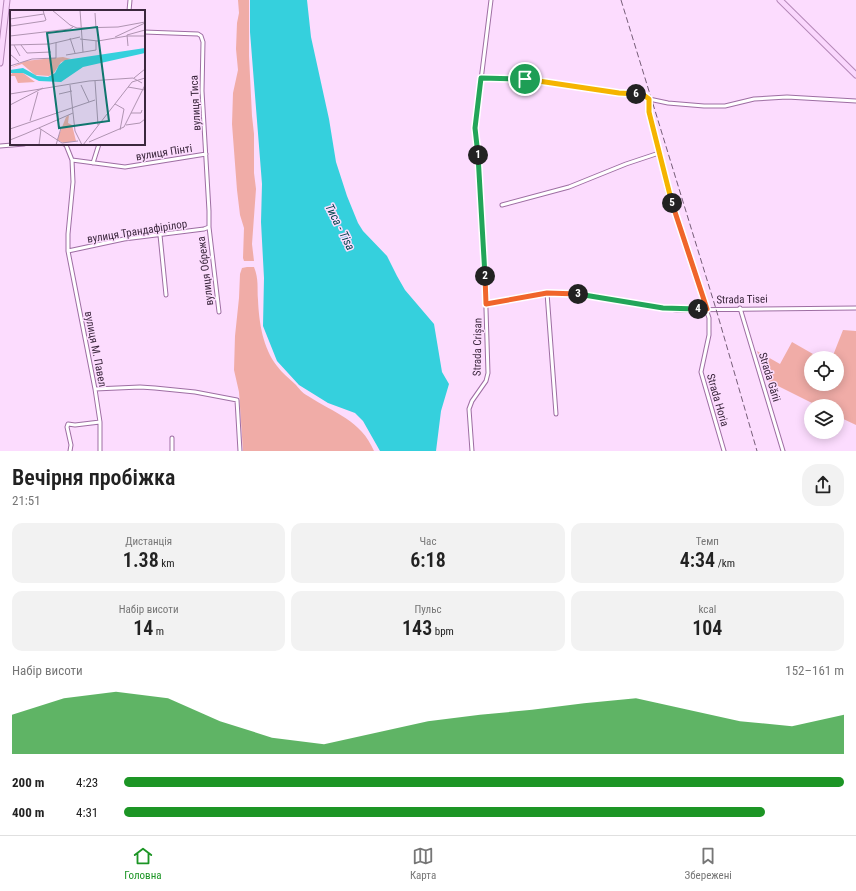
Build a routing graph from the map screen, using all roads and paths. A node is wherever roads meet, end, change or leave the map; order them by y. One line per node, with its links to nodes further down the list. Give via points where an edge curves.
1 (7, 0): 6 (main road)
2 (130, 0): 5 (street)
3 (491, 0): 10 (street, Strada Crișan)
4 (780, 0): 9 (main road)
5 (129, 10)
6 (3, 13): 8 (main road)
7 (145, 32): 18 (street, вулиця Тиса, via 202,36)
8 (0, 61)
9 (856, 75)
10 (481, 78): 11 (street, via 525,79 638,94); 27 (street, Strada Crișan, via 475,128)
11 (649, 99): 12 (street, via 692,106 725,106 754,99 787,97); 17 (street, Strada Horia, via 649,112)
12 (856, 101)
13 (12, 145): 16 (street)
14 (66, 145): 19 (street)
15 (99, 145): 20 (street)
16 (0, 146)
17 (659, 153): 21 (street, via 569,187); 30 (street, Strada Horia, via 670,196)
18 (206, 154): 20 (street, вулиця Пінті, via 125,167); 22 (street, вулиця Тиса)
19 (72, 160): 20 (street, вулиця Пінті); 24 (street, вулиця М. Павел)
20 (93, 163)
21 (502, 205)
22 (209, 227): 23 (street, вулиця Трандафірілор, via 204,230); 31 (street, вулиця Обрежа)
23 (160, 235): 24 (street, вулиця Трандафірілор, via 124,239); 26 (street)
24 (68, 251): 32 (street, вулиця М. Павел)
25 (547, 293): 27 (street, Strada Tisei); 30 (street, Strada Tisei, via 589,295 663,308); 33 (street)
26 (166, 295)
27 (486, 304): 40 (street, Strada Crișan, via 488,373 469,409)
28 (740, 308): 29 (street, Strada Tisei); 30 (street, Strada Tisei); 42 (street, Strada Gării)
29 (856, 308)
30 (707, 309): 41 (street, Strada Horia, via 708,335 701,372)
31 (219, 312)
32 (95, 389): 34 (street, вулиця М. Павел); 39 (street, via 155,388 237,400)
33 (556, 414)
34 (100, 422): 36 (street, via 75,426 68,424); 37 (street, вулиця М. Павел)
35 (172, 438): 38 (street)
36 (70, 451)
37 (100, 451)
38 (172, 451)
39 (240, 451)
40 (472, 451)
41 (724, 451)
42 (782, 451)

